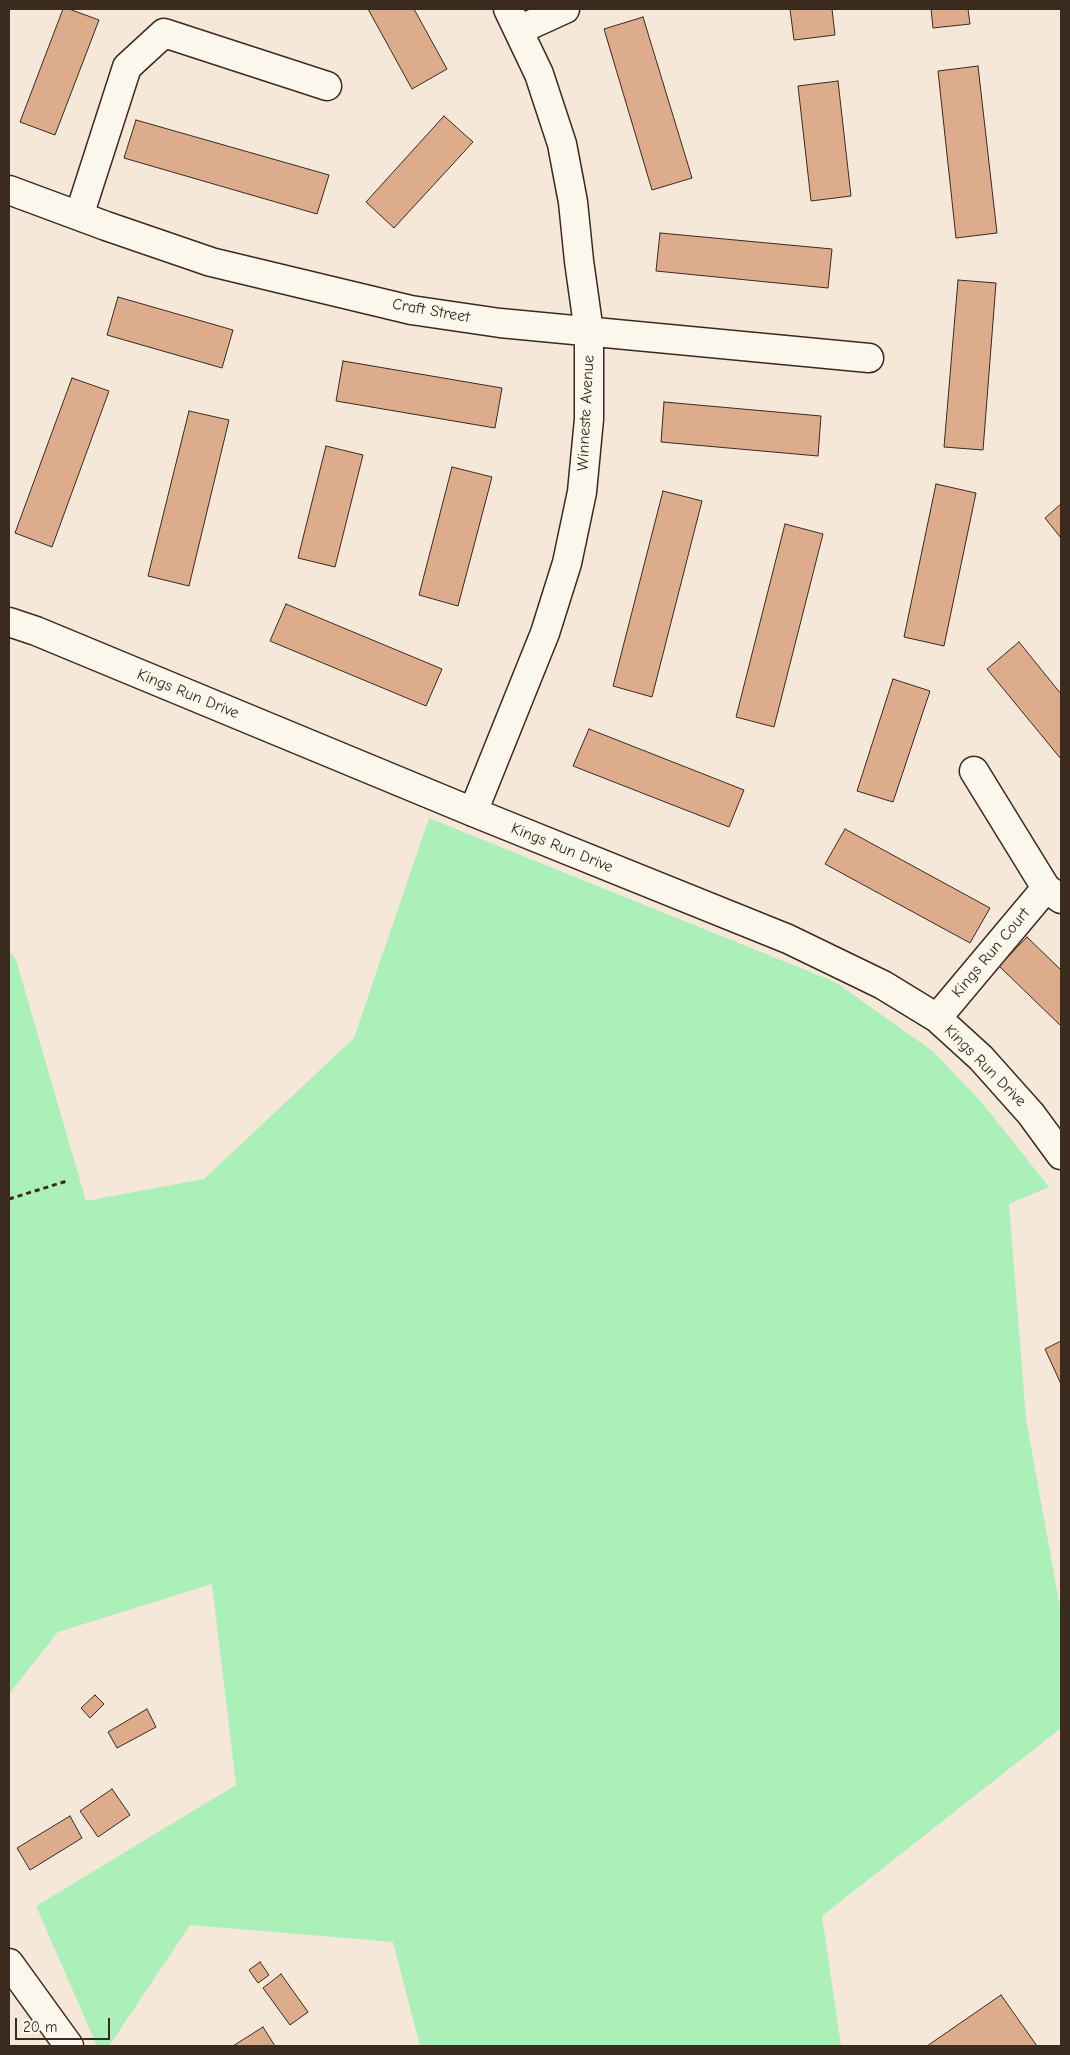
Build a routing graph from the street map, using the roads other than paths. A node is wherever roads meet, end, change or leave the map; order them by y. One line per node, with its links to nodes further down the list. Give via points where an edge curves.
1 (565, 9): 2 (street)
2 (513, 19): 6 (street, Winneste Avenue, via 539,74 562,144)
3 (327, 86): 5 (street, via 164,33 127,67)
4 (9, 190): 5 (street, Craft Street)
5 (79, 216): 6 (street, Craft Street, via 211,262 411,310)
6 (590, 332): 7 (street, Craft Street); 10 (street, Winneste Avenue, via 588,428 582,492 567,563 545,633)
7 (870, 358)
8 (9, 622): 10 (street, Kings Run Drive)
9 (974, 770): 11 (street)
10 (474, 812): 12 (street, Kings Run Drive, via 788,939 883,985)
11 (1053, 893): 12 (street, Kings Run Court)
12 (937, 1018): 13 (street, Kings Run Drive, via 981,1058 1032,1114)
13 (1061, 1155)
14 (9, 1963): 15 (street)
15 (69, 2046)

